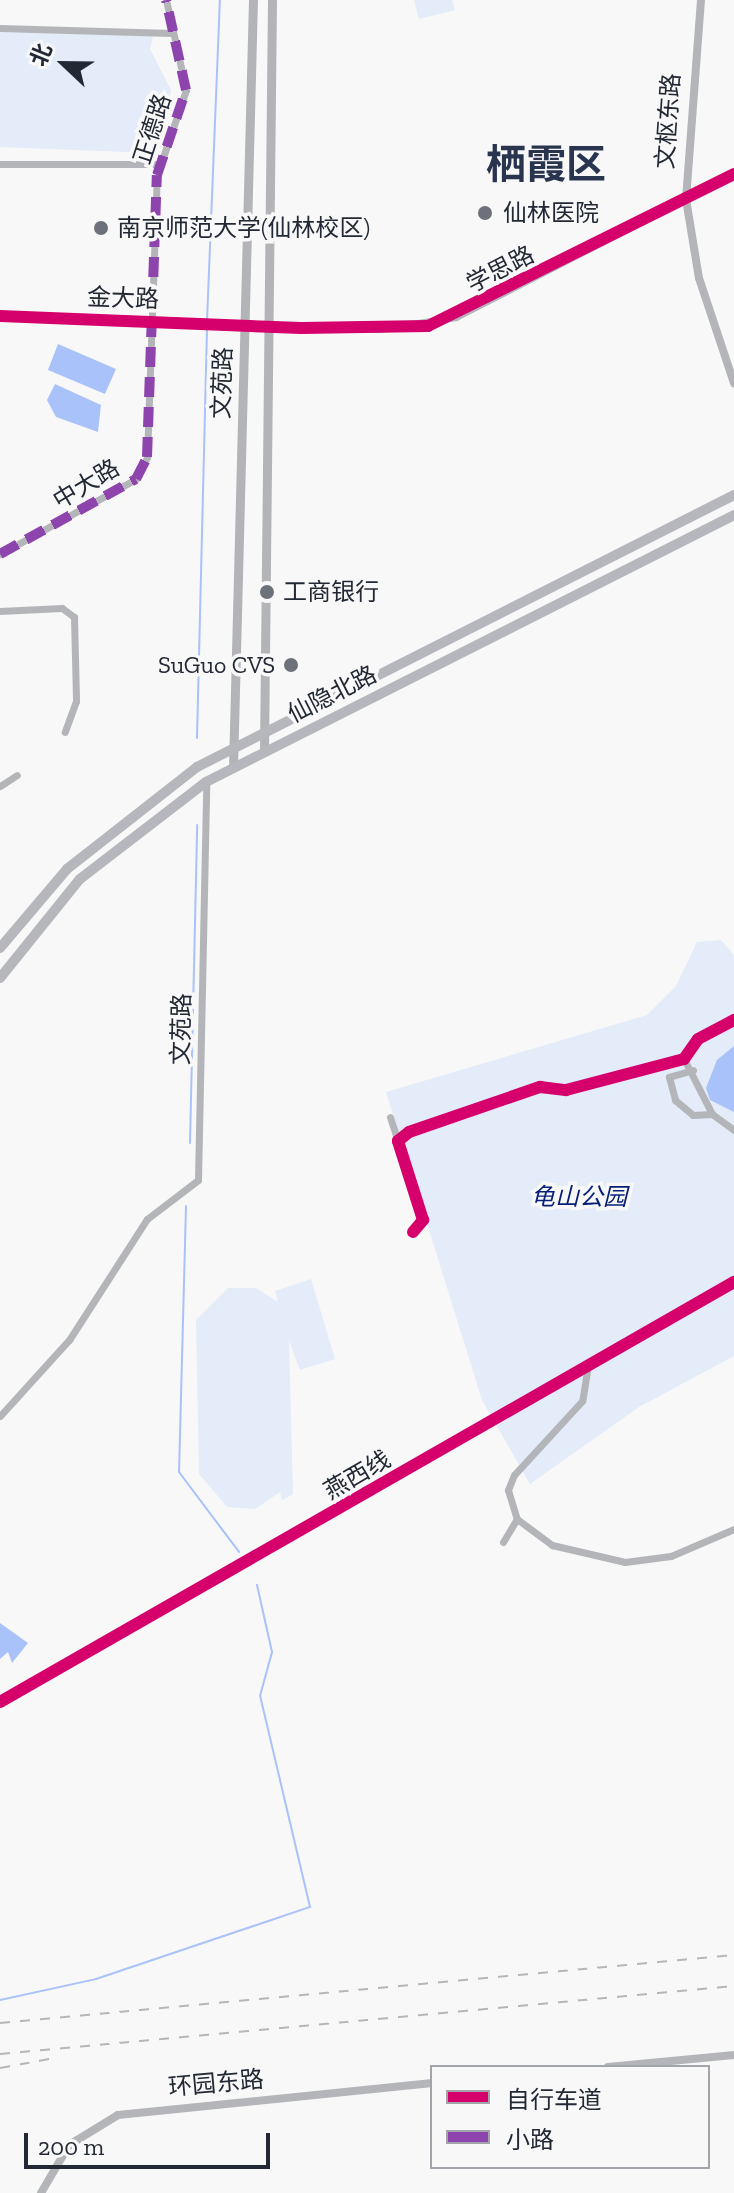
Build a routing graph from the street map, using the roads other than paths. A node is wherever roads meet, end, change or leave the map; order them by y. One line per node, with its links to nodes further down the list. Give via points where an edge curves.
1 (166, 0): 6 (street, 正德路)
2 (253, 0): 13 (main road, 文苑路)
3 (272, 0): 14 (main road, 文苑路)
4 (701, 0): 10 (street, 文枢东路)
5 (0, 28): 6 (street)
6 (171, 33): 8 (street, 正德路, via 186,90)
7 (0, 164): 8 (street)
8 (161, 164): 12 (street, 正德路)
9 (734, 174): 10 (street, 学思路)
10 (686, 199): 14 (street, 学思路, via 428,326); 15 (street, 文枢东路, via 705,303)
11 (0, 316): 12 (street, 金大路)
12 (150, 321): 13 (street, 金大路); 18 (street, 中大路, via 147,457 136,479)
13 (244, 325): 14 (street); 22 (main road, 文苑路)
14 (268, 327): 20 (main road, 文苑路)
15 (734, 383)
16 (734, 495): 20 (main road, 仙隐北路)
17 (734, 515): 23 (main road, 仙隐北路)
18 (0, 554)
19 (0, 611): 21 (street, via 62,608 74,617 76,701)
20 (263, 730): 22 (main road, 仙隐北路); 23 (main road, 文苑路)
21 (65, 732)
22 (231, 748): 24 (main road, 文苑路); 28 (main road, 仙隐北路, via 107,832)
23 (264, 751): 24 (main road, 仙隐北路)
24 (233, 768): 26 (main road, 仙隐北路)
25 (17, 775): 27 (street)
26 (206, 782): 29 (main road, 仙隐北路, via 80,879); 40 (street, 文苑路, via 198,1180 147,1219 69,1340)
27 (0, 786)
28 (0, 948)
29 (0, 978)
30 (734, 1020): 31 (street, via 698,1039)
31 (684, 1059): 32 (street); 36 (street, via 566,1090 540,1087)
32 (693, 1070): 33 (street); 33 (street, via 669,1077 675,1100 693,1115)
33 (712, 1114): 35 (street)
34 (390, 1117): 36 (street)
35 (734, 1130)
36 (398, 1141): 37 (street, via 423,1220)
37 (413, 1232)
38 (734, 1282): 39 (street, 燕西线)
39 (588, 1365): 41 (street, via 582,1401 514,1475 508,1490); 44 (street, 燕西线)
40 (0, 1416)
41 (517, 1519): 42 (street, via 552,1545 625,1562 671,1556); 43 (street)
42 (734, 1529)
43 (503, 1542)
44 (0, 1702)
45 (734, 2055): 46 (street)
46 (629, 2065)
47 (430, 2083): 48 (street, 环园东路, via 118,2115 69,2145)
48 (41, 2193)

